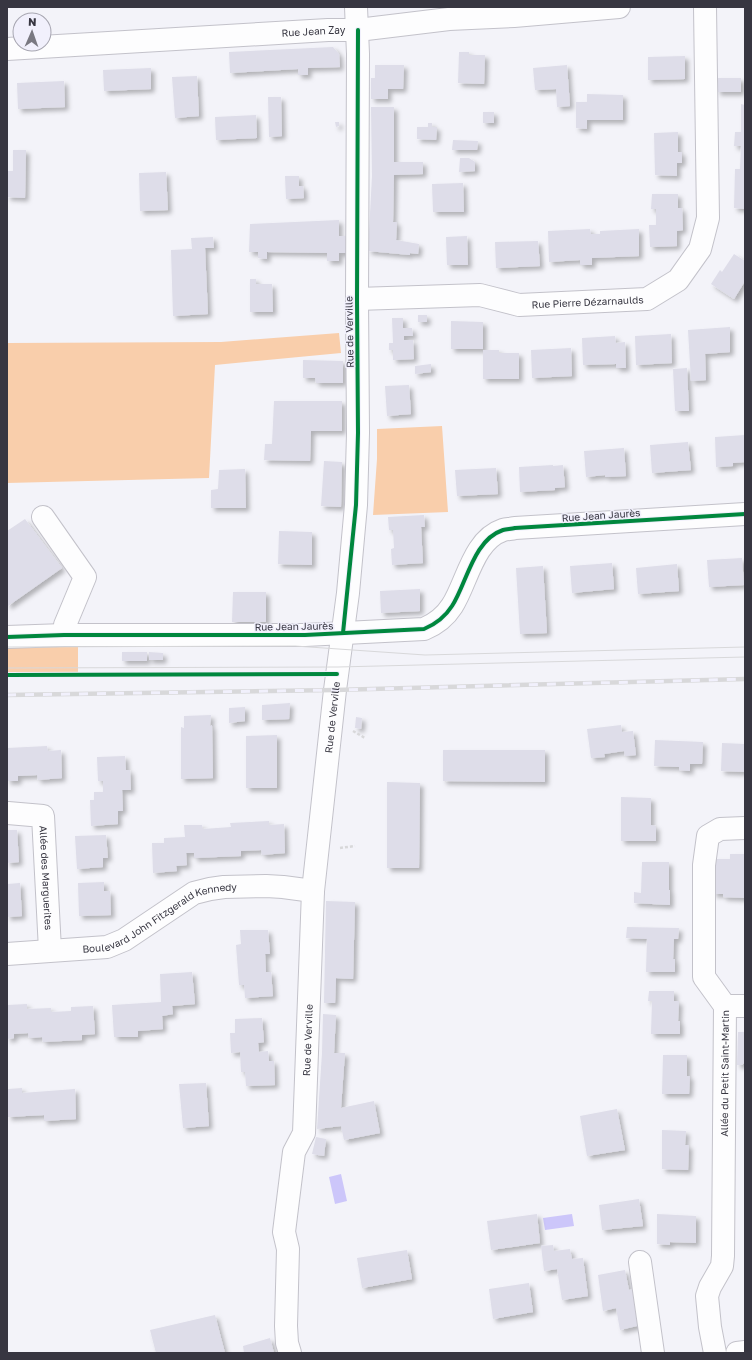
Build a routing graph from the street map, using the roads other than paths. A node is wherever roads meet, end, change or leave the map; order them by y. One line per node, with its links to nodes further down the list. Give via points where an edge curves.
1 (356, 7): 4 (street, Rue de Verville)
2 (619, 7): 4 (street, Rue Jean Zay, via 449,19)
3 (705, 7): 6 (street, Rue Pierre Dézarnaulds, via 708,218 700,249 678,280 647,299 519,305 480,295)
4 (358, 30): 5 (street, Rue Jean Zay); 6 (street, Rue de Verville)
5 (7, 49)
6 (357, 299): 9 (street, Rue de Verville, via 356,505)
7 (745, 514): 9 (street, Rue Jean Jaurès, via 503,530 492,536 482,547 453,606 435,624 415,630)
8 (43, 517): 10 (street, via 85,577 65,625)
9 (343, 633): 10 (street, Rue Jean Jaurès); 14 (street, Rue de Verville)
10 (64, 635): 11 (street, Rue Jean Jaurès)
11 (7, 637)
12 (8, 813): 15 (street, Allée des Marguerites, via 43,816)
13 (745, 828): 17 (street, Allée du Petit Saint-Martin, via 720,828 708,836 704,865 704,977)
14 (313, 891): 15 (street, Boulevard John Fitzgerald Kennedy, via 266,886 210,889 194,893 124,940 107,947); 20 (street, Rue de Verville, via 304,1134 294,1152 284,1232 288,1249 286,1326)
15 (50, 950): 16 (street, Boulevard John Fitzgerald Kennedy)
16 (7, 954)
17 (735, 1006): 22 (street, Allée du Petit Saint-Martin, via 723,1256 722,1266 707,1296)
18 (640, 1262): 21 (street)
19 (745, 1352): 23 (street)
20 (290, 1353)
21 (653, 1353)
22 (715, 1353)
23 (737, 1353)

